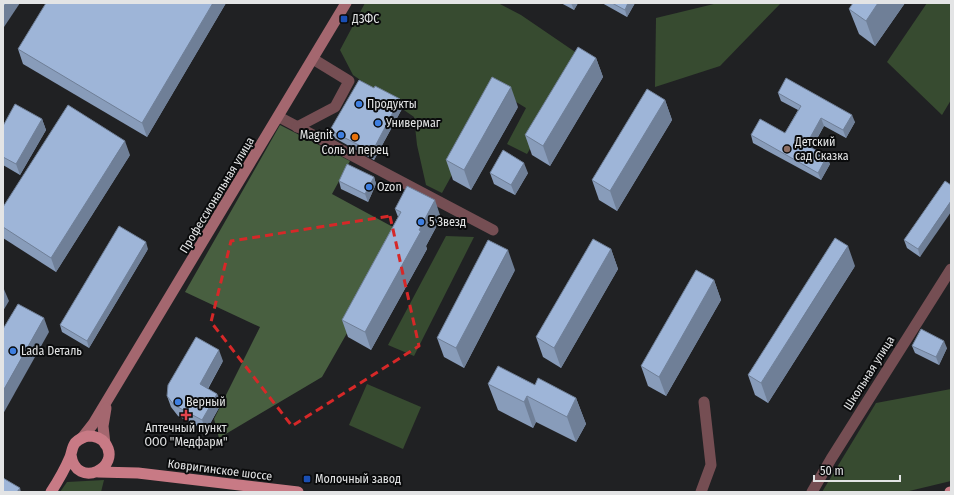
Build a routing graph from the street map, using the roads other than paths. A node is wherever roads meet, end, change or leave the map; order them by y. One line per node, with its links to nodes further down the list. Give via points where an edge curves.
1 (346, 3): 2 (main road, Профессиональная улица)
2 (313, 59): 3 (main road, Профессиональная улица); 4 (street, via 349,81 335,107)
3 (279, 117): 4 (street); 7 (main road, Профессиональная улица)
4 (297, 128): 5 (street)
5 (493, 230)
6 (951, 269): 18 (street, Школьная улица)
7 (108, 399): 9 (main road, Профессиональная улица); 10 (main road, Профессиональная улица, via 103,426)
8 (704, 402): 17 (street, via 711,465)
9 (82, 438): 10 (main road, via 92,436 102,440); 11 (main road, Профессиональная улица, via 74,445)
10 (107, 449): 13 (main road, via 106,464); 14 (main road, Ковригинское шоссе, via 115,463)
11 (71, 455): 12 (main road, via 74,465); 15 (main road, Профессиональная улица)
12 (82, 472): 13 (main road, Профессиональная улица); 15 (main road, Профессиональная улица, via 70,474)
13 (98, 472): 14 (main road, Ковригинское шоссе)
14 (138, 473): 16 (main road, Ковригинское шоссе)
15 (52, 490)
16 (298, 492)
17 (701, 492)
18 (812, 492)

